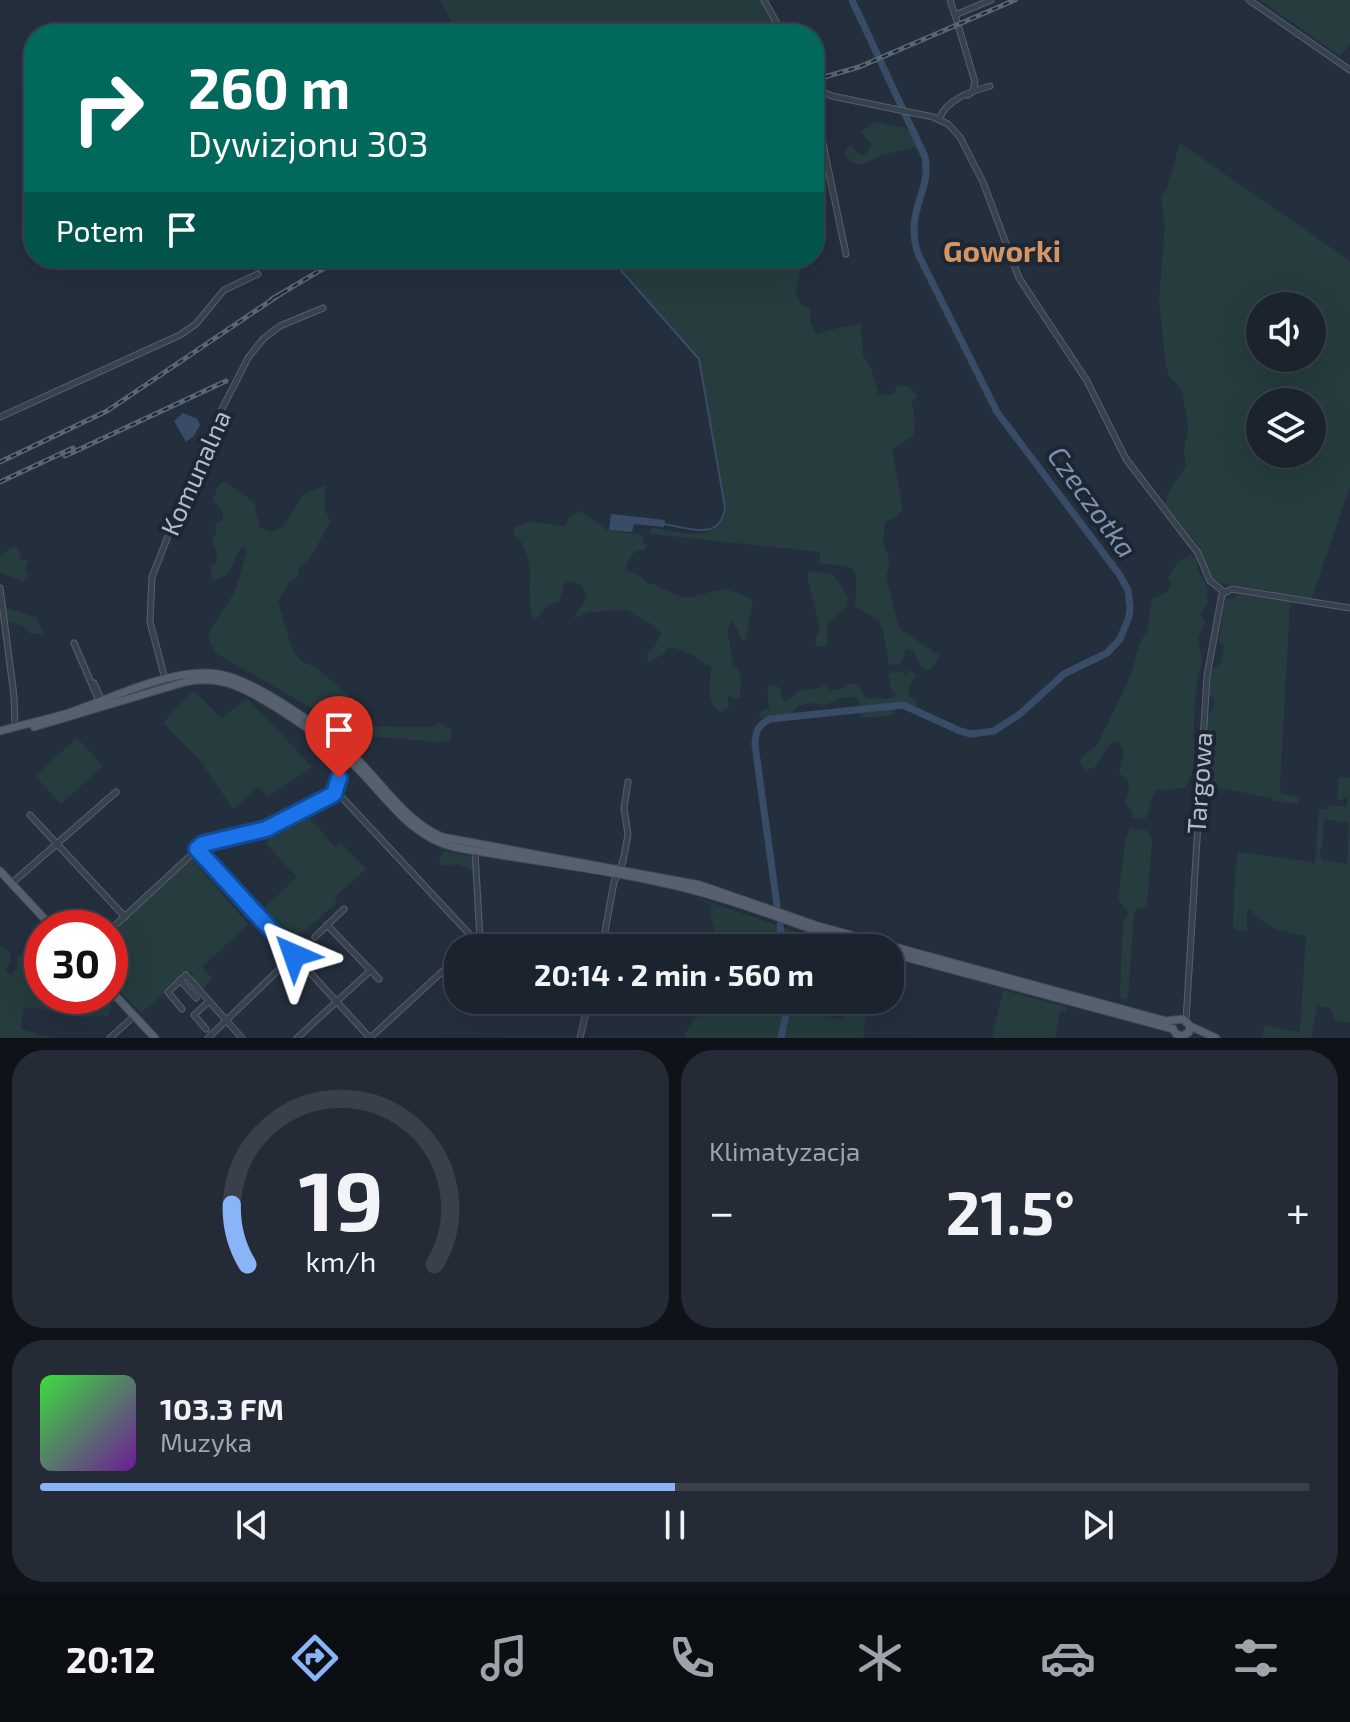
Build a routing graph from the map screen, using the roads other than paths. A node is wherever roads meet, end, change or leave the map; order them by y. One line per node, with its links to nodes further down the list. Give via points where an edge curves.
1 (764, 0): 6 (street)
2 (950, 0): 5 (street)
3 (991, 0): 5 (street)
4 (1249, 0): 7 (street)
5 (955, 15): 10 (street, via 975,82)
6 (777, 24)
7 (1350, 70)
8 (990, 86): 10 (street)
9 (824, 92): 11 (street)
10 (968, 95): 11 (street, via 948,105)
11 (939, 119): 18 (street, via 960,137 1019,278 1087,381 1126,459)
12 (824, 148): 13 (street)
13 (846, 254)
14 (258, 274): 16 (street, via 224,290 185,332)
15 (323, 308): 21 (street, Komunalna, via 263,339 205,442 152,577 150,622)
16 (0, 417)
17 (0, 588): 23 (street)
18 (1222, 593): 19 (street, via 1232,589); 62 (street, Targowa, via 1207,676)
19 (1350, 608)
20 (74, 643): 22 (street)
21 (165, 680): 22 (main road); 34 (main road, via 211,673 255,688 340,744 415,821 442,837)
22 (101, 703): 23 (main road); 24 (main road); 25 (main road, via 185,682 223,682 253,695)
23 (15, 727): 24 (main road)
24 (0, 734)
25 (350, 761): 27 (street, via 340,772); 32 (main road, via 423,835)
26 (628, 782): 34 (street, via 628,835)
27 (336, 791): 31 (street, via 266,829); 42 (street)
28 (116, 792): 30 (street)
29 (30, 815): 30 (street)
30 (56, 845): 35 (street); 38 (street)
31 (197, 849): 39 (street); 47 (street)
32 (475, 851): 34 (main road); 43 (street)
33 (0, 871): 35 (main road)
34 (620, 871): 40 (main road); 44 (street)
35 (12, 883): 37 (main road)
36 (344, 909): 41 (street)
37 (37, 910)
38 (118, 910)
39 (128, 914)
40 (783, 917): 45 (main road); 62 (main road)
41 (327, 925): 46 (street); 49 (street)
42 (472, 934)
43 (476, 934)
44 (605, 934)
45 (831, 934)
46 (315, 937)
47 (294, 955): 55 (street); 60 (street)
48 (904, 957): 62 (main road)
49 (371, 970): 51 (street); 55 (street)
50 (444, 970): 68 (street)
51 (379, 979)
52 (180, 980): 53 (street); 54 (street, via 186,975); 56 (street, via 168,993)
53 (196, 998)
54 (209, 1001): 60 (street); 61 (street, via 194,1015)
55 (336, 1001): 67 (street); 68 (street)
56 (182, 1009)
57 (128, 1010): 59 (main road)
58 (586, 1014): 69 (street)
59 (134, 1016): 63 (street); 64 (main road)
60 (226, 1021): 65 (street); 66 (street)
61 (206, 1029)
62 (1181, 1029): 70 (main road); 71 (main road)
63 (110, 1038)
64 (155, 1038)
65 (208, 1038)
66 (242, 1038)
67 (297, 1038)
68 (370, 1038)
69 (580, 1038)
70 (1203, 1038)
71 (1216, 1038)

